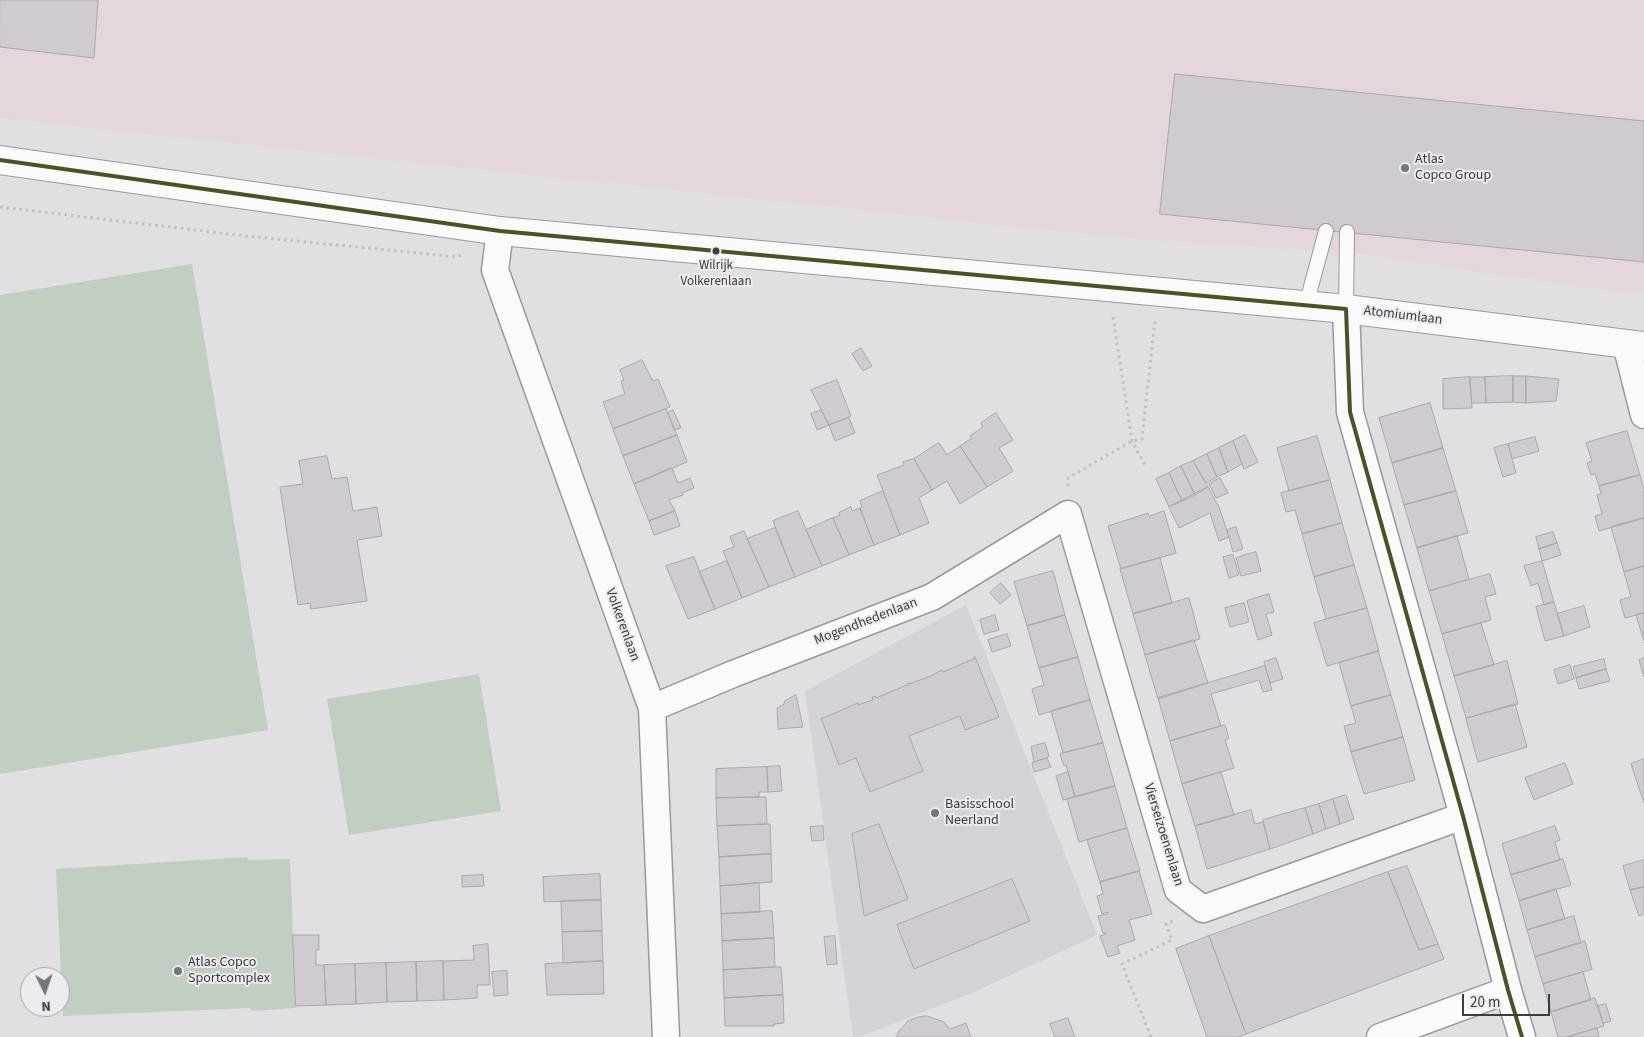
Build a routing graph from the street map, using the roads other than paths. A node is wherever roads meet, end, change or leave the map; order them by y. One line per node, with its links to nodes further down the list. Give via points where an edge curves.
1 (0, 160): 2 (street, Atomiumlaan)
2 (500, 231): 5 (street, Atomiumlaan); 10 (street, Volkerenlaan, via 495,270)
3 (1326, 231): 5 (lane)
4 (1347, 232): 6 (lane)
5 (1306, 306): 6 (street, Atomiumlaan)
6 (1346, 309): 7 (street, Atomiumlaan); 11 (street, via 1350,412)
7 (1635, 345): 8 (street)
8 (1644, 414)
9 (1068, 514): 10 (street, Mogendhedenlaan, via 932,597); 11 (street, Vierseizoenenlaan, via 1178,890 1203,909)
10 (652, 708): 13 (street, Volkerenlaan)
11 (1463, 816): 12 (street)
12 (1508, 990): 14 (street); 15 (street)
13 (666, 1037)
14 (1380, 1037)
15 (1522, 1037)

